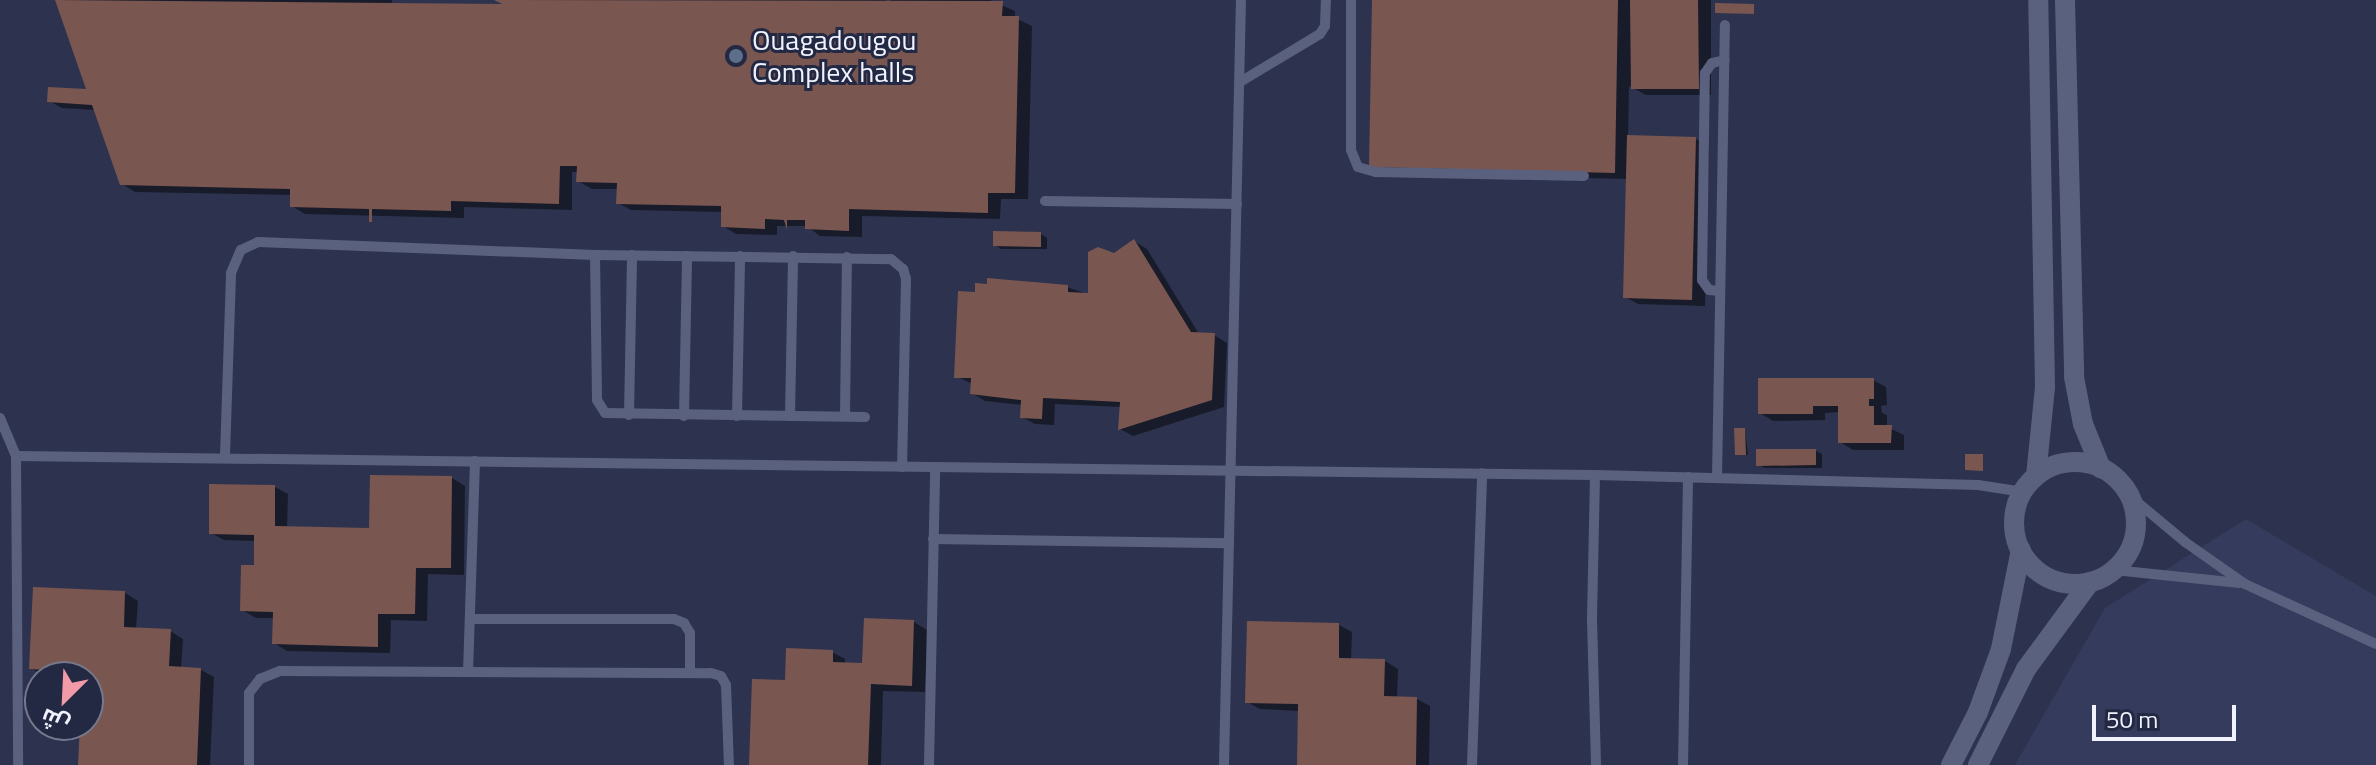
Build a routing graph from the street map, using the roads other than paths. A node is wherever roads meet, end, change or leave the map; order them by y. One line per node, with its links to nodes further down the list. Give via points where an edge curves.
1 (1241, 0): 8 (lane)
2 (1326, 0): 8 (lane, via 1320,34)
3 (1351, 0): 9 (lane, via 1351,150 1358,167 1376,172)
4 (2038, 0): 35 (street, via 2045,387)
5 (2065, 0): 31 (street, via 2074,377 2083,424)
6 (1725, 25): 7 (lane)
7 (1725, 60): 18 (lane); 18 (lane, via 1712,63 1705,73 1702,280 1709,290)
8 (1240, 82): 11 (lane)
9 (1584, 176)
10 (1045, 201): 11 (lane)
11 (1237, 204): 32 (lane)
12 (595, 255): 13 (lane); 19 (lane, via 597,400 605,413); 27 (lane, via 258,242 247,246 235,257 231,273)
13 (632, 255): 14 (lane); 19 (lane)
14 (687, 256): 15 (lane); 20 (lane)
15 (740, 256): 16 (lane); 21 (lane)
16 (793, 256): 17 (lane); 22 (lane)
17 (847, 257): 23 (lane); 29 (lane, via 886,257 905,274)
18 (1720, 291): 37 (lane)
19 (629, 415): 20 (lane)
20 (684, 416): 21 (lane)
21 (737, 416): 22 (lane)
22 (790, 416): 23 (lane)
23 (845, 416): 24 (lane)
24 (865, 417)
25 (0, 418): 26 (lane)
26 (16, 456): 27 (lane); 50 (lane)
27 (225, 456): 28 (lane)
28 (475, 461): 29 (lane); 46 (lane)
29 (902, 467): 30 (lane)
30 (935, 467): 32 (lane); 40 (lane)
31 (2101, 468): 35 (street, via 2074,462); 39 (street)
32 (1231, 469): 33 (lane); 41 (lane)
33 (1482, 473): 34 (lane); 55 (lane)
34 (1595, 475): 36 (lane); 56 (lane)
35 (2036, 476): 38 (street)
36 (1688, 477): 37 (lane); 57 (lane)
37 (1717, 478): 38 (lane, via 1978,485)
38 (2023, 492): 42 (street, via 2015,514)
39 (2130, 496): 43 (street, via 2135,536); 45 (lane)
40 (933, 539): 41 (lane); 53 (lane)
41 (1229, 543): 54 (lane)
42 (2021, 550): 44 (street, via 2050,578); 58 (street, via 2001,649)
43 (2114, 570): 44 (street); 45 (lane)
44 (2090, 582): 59 (street, via 2026,669)
45 (2245, 584): 47 (lane)
46 (470, 619): 48 (lane); 49 (lane, via 674,619 690,633)
47 (2376, 644)
48 (468, 672): 49 (lane); 51 (lane, via 280,671 260,679 249,693)
49 (690, 673): 52 (lane, via 721,676 726,685)
50 (18, 765)
51 (249, 765)
52 (729, 765)
53 (929, 765)
54 (1224, 765)
55 (1472, 765)
56 (1596, 765)
57 (1683, 765)
58 (1951, 765)
59 (1978, 765)

